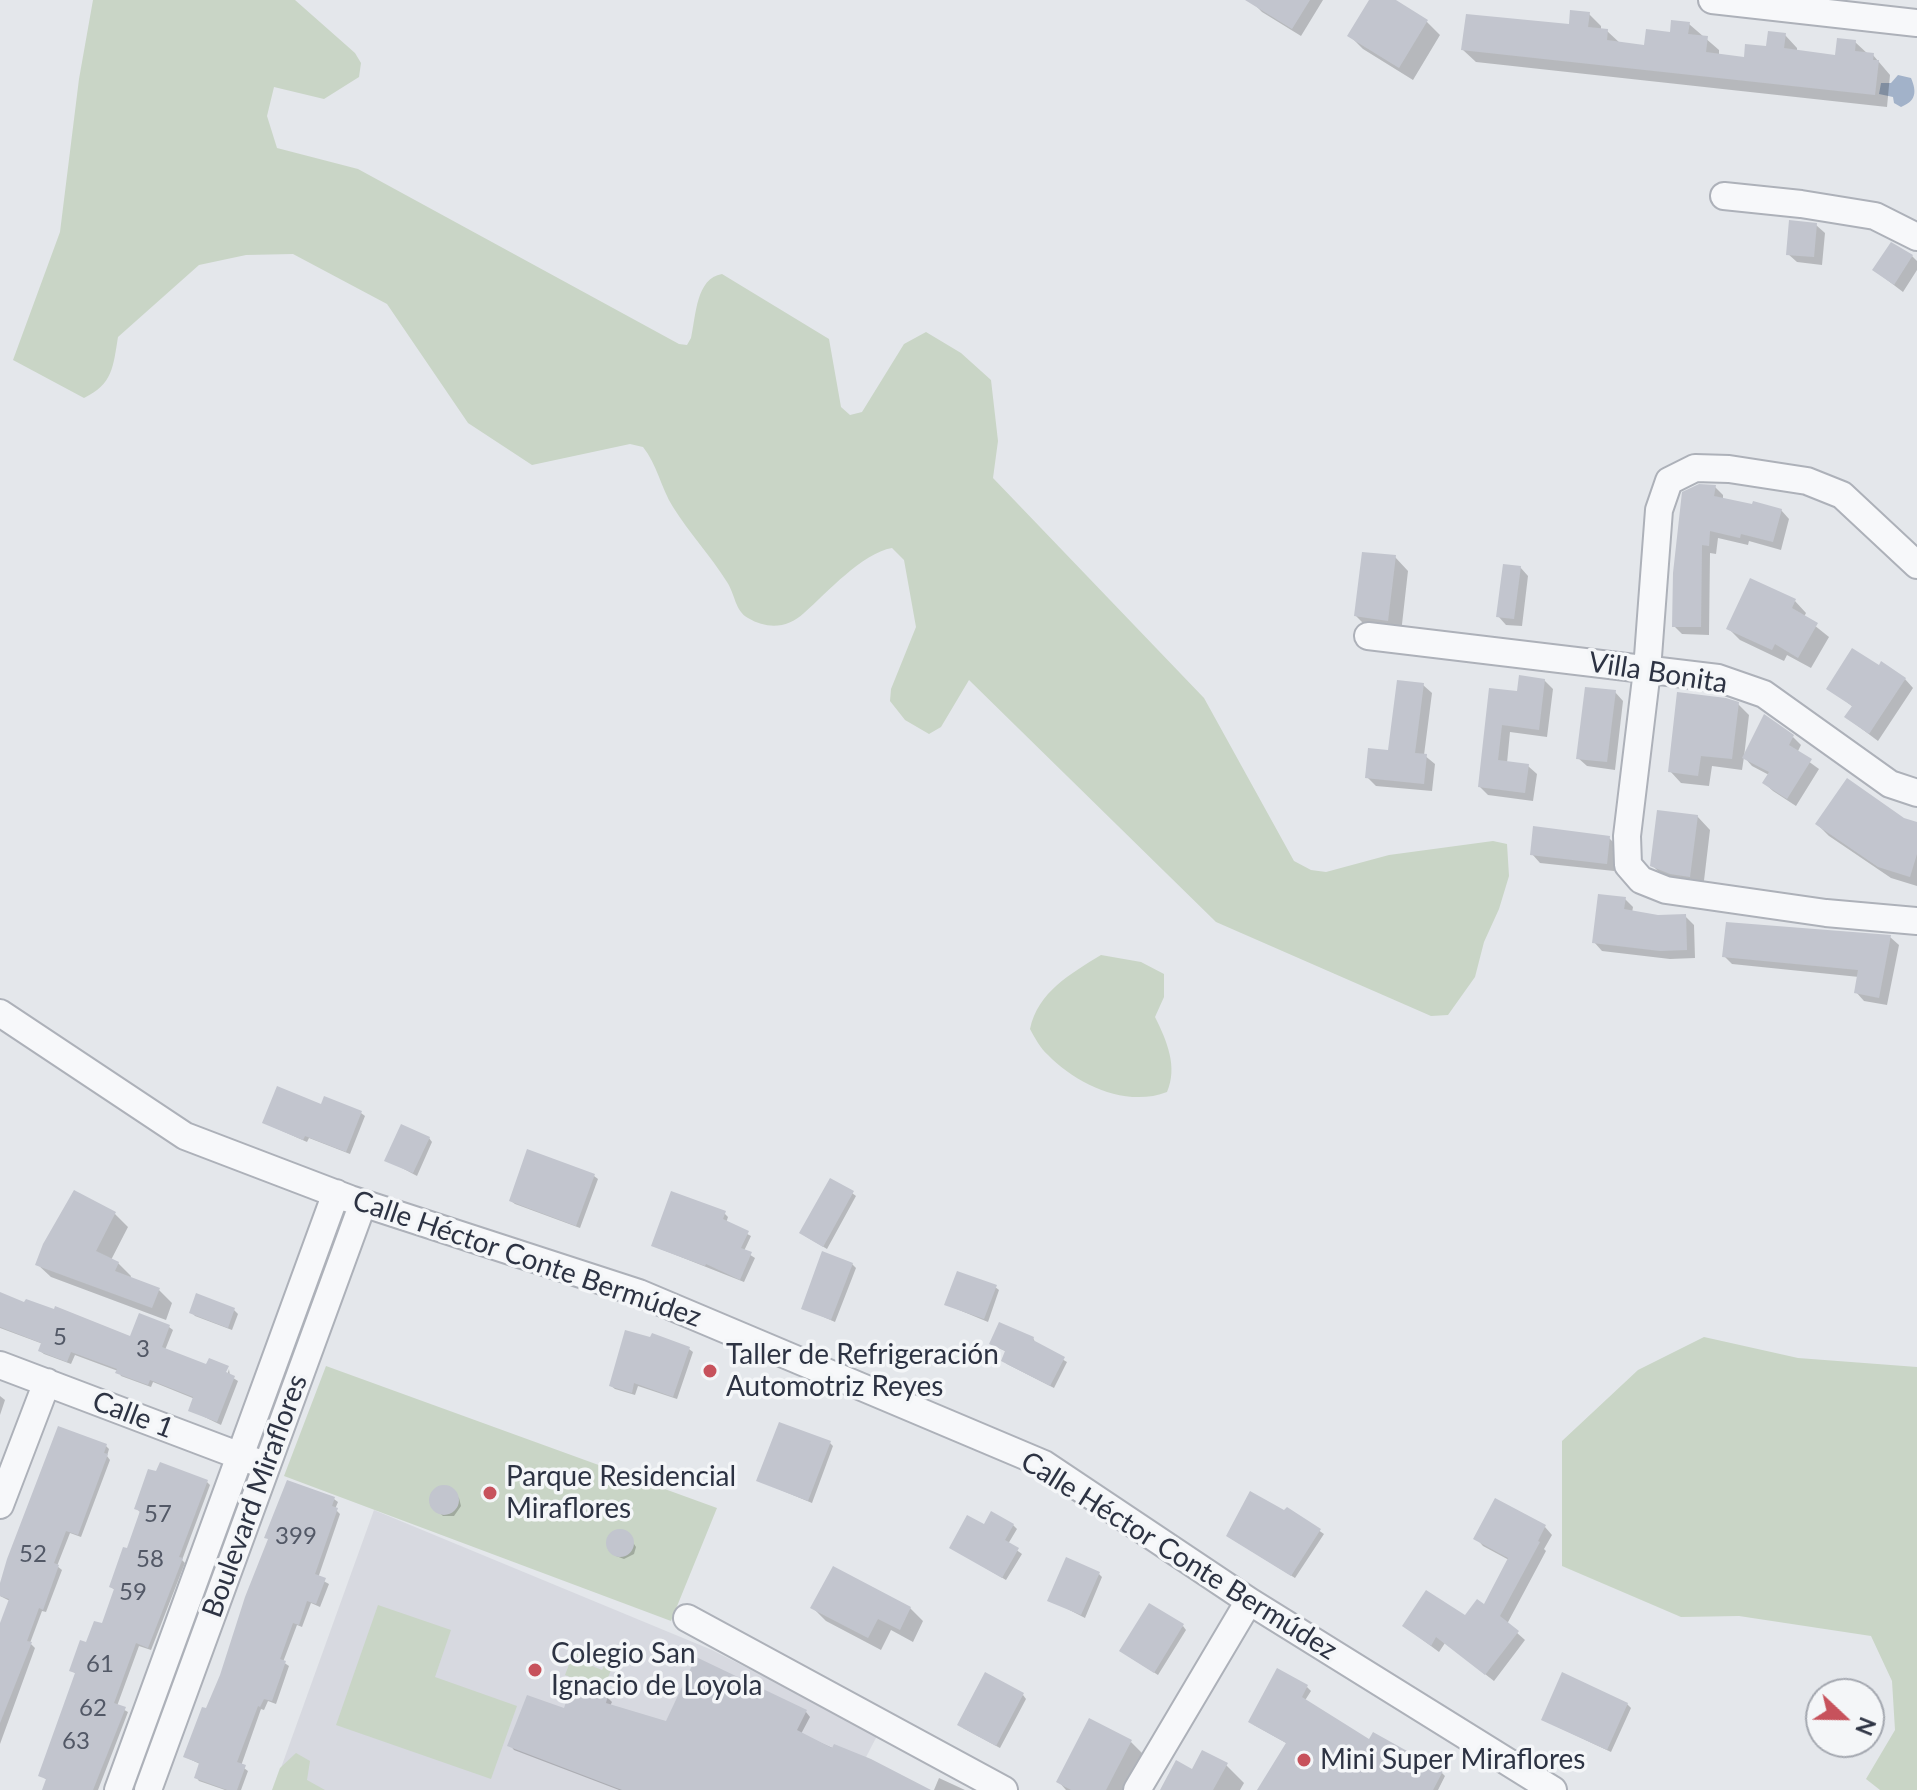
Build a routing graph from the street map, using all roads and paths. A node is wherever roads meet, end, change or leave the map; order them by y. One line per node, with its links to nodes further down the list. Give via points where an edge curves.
1 (1712, 0): 2 (street)
2 (1917, 23)
3 (1724, 196): 4 (street, via 1875,216)
4 (1917, 237)
5 (1917, 565): 7 (street, via 1842,495 1807,481 1695,468 1669,481 1659,510)
6 (1368, 636): 7 (street, Villa Bonita)
7 (1647, 670): 8 (street, Villa Bonita, via 1718,678 1764,694 1890,784); 9 (street, via 1627,836 1628,865 1641,880 1666,890)
8 (1917, 793)
9 (1917, 921)
10 (0, 1013): 11 (street, Calle Héctor Conte Bermúdez, via 185,1136)
11 (336, 1193): 12 (street, Calle Héctor Conte Bermúdez); 15 (street)
12 (363, 1203): 16 (street, Boulevard Miraflores); 18 (street, Calle Héctor Conte Bermúdez, via 639,1293 1044,1464)
13 (0, 1365): 14 (street, Calle 1)
14 (47, 1382): 15 (street, Calle 1); 17 (street)
15 (240, 1456): 16 (street, Calle 1); 20 (street)
16 (267, 1466): 21 (street, Boulevard Miraflores)
17 (0, 1505)
18 (1249, 1601): 23 (street); 24 (street, Calle Héctor Conte Bermúdez)
19 (687, 1618): 22 (street)
20 (118, 1790)
21 (148, 1790)
22 (1004, 1790)
23 (1137, 1790)
24 (1553, 1790)

